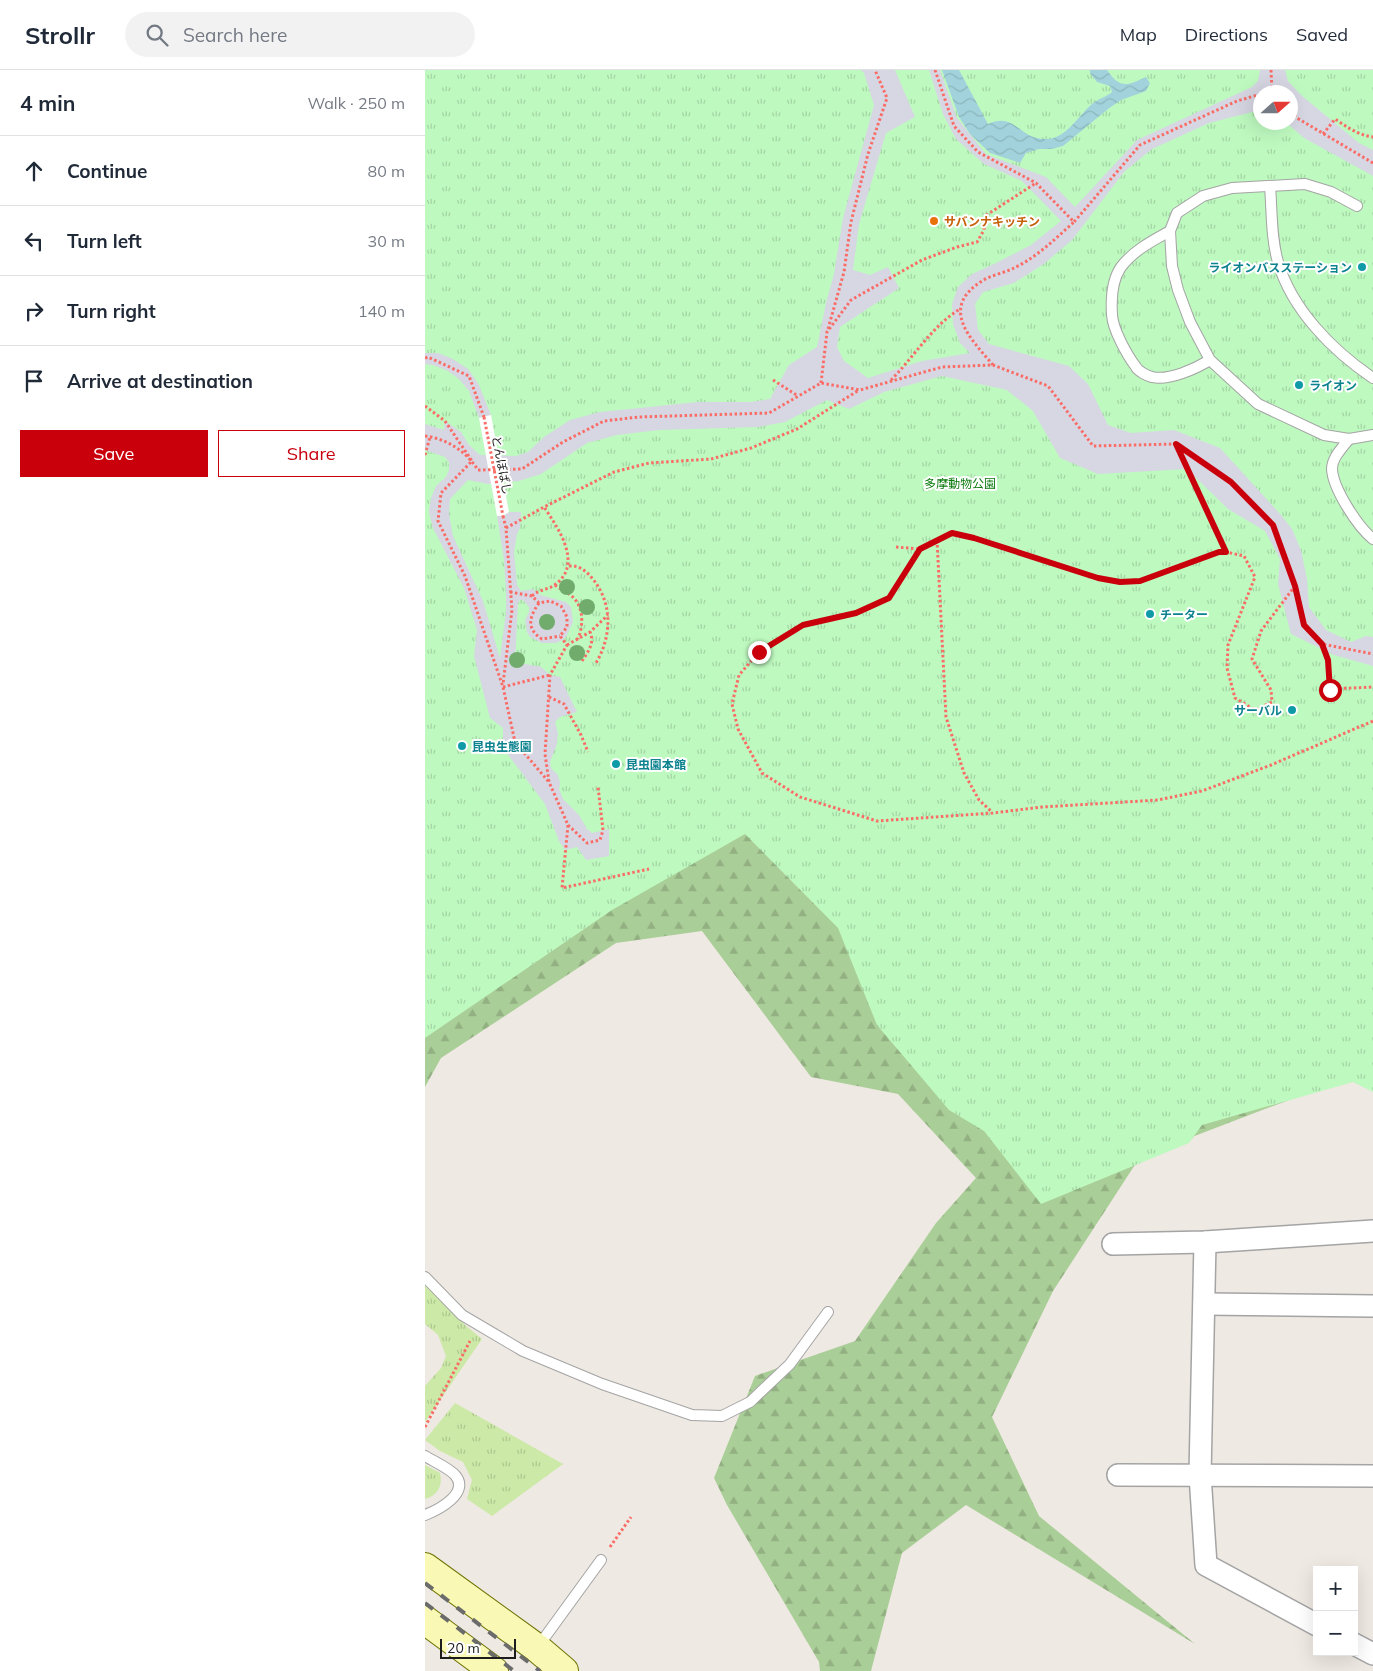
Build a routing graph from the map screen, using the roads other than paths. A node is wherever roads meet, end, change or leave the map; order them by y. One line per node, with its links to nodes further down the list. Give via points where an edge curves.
1 (1270, 186): 2 (lane, via 1305,184 1331,192); 3 (lane, via 1232,188 1203,196 1177,213); 5 (lane, via 1273,234 1287,287 1329,342)
2 (1357, 206)
3 (1170, 231): 4 (lane, via 1172,266 1179,290 1190,322); 4 (lane, via 1134,252 1120,268 1112,292 1112,317 1137,369 1152,377 1172,376 1198,368)
4 (1210, 360): 7 (lane, via 1258,404 1324,435)
5 (1373, 378)
6 (1373, 434): 7 (lane)
7 (1349, 440): 8 (lane, via 1332,468 1336,487)
8 (1373, 539)
9 (1373, 1232): 10 (street)
10 (1205, 1242): 11 (street); 13 (street)
11 (1113, 1244)
12 (425, 1277): 15 (lane, via 462,1315 523,1351 602,1384 691,1415 722,1416 750,1402 790,1364)
13 (1204, 1304): 14 (street); 18 (street)
14 (1373, 1306)
15 (828, 1312)
16 (425, 1456): 20 (lane, via 455,1475 459,1483 457,1493 448,1503)
17 (1118, 1475): 18 (street)
18 (1200, 1475): 19 (street); 24 (street, via 1205,1565)
19 (1373, 1476)
20 (425, 1515)
21 (601, 1560): 26 (lane)
22 (425, 1567): 26 (main road)
23 (425, 1620): 28 (main road)
24 (1313, 1622)
25 (1358, 1646): 27 (street)
26 (537, 1648): 29 (main road)
27 (1373, 1654)
28 (493, 1671)
29 (564, 1671)

